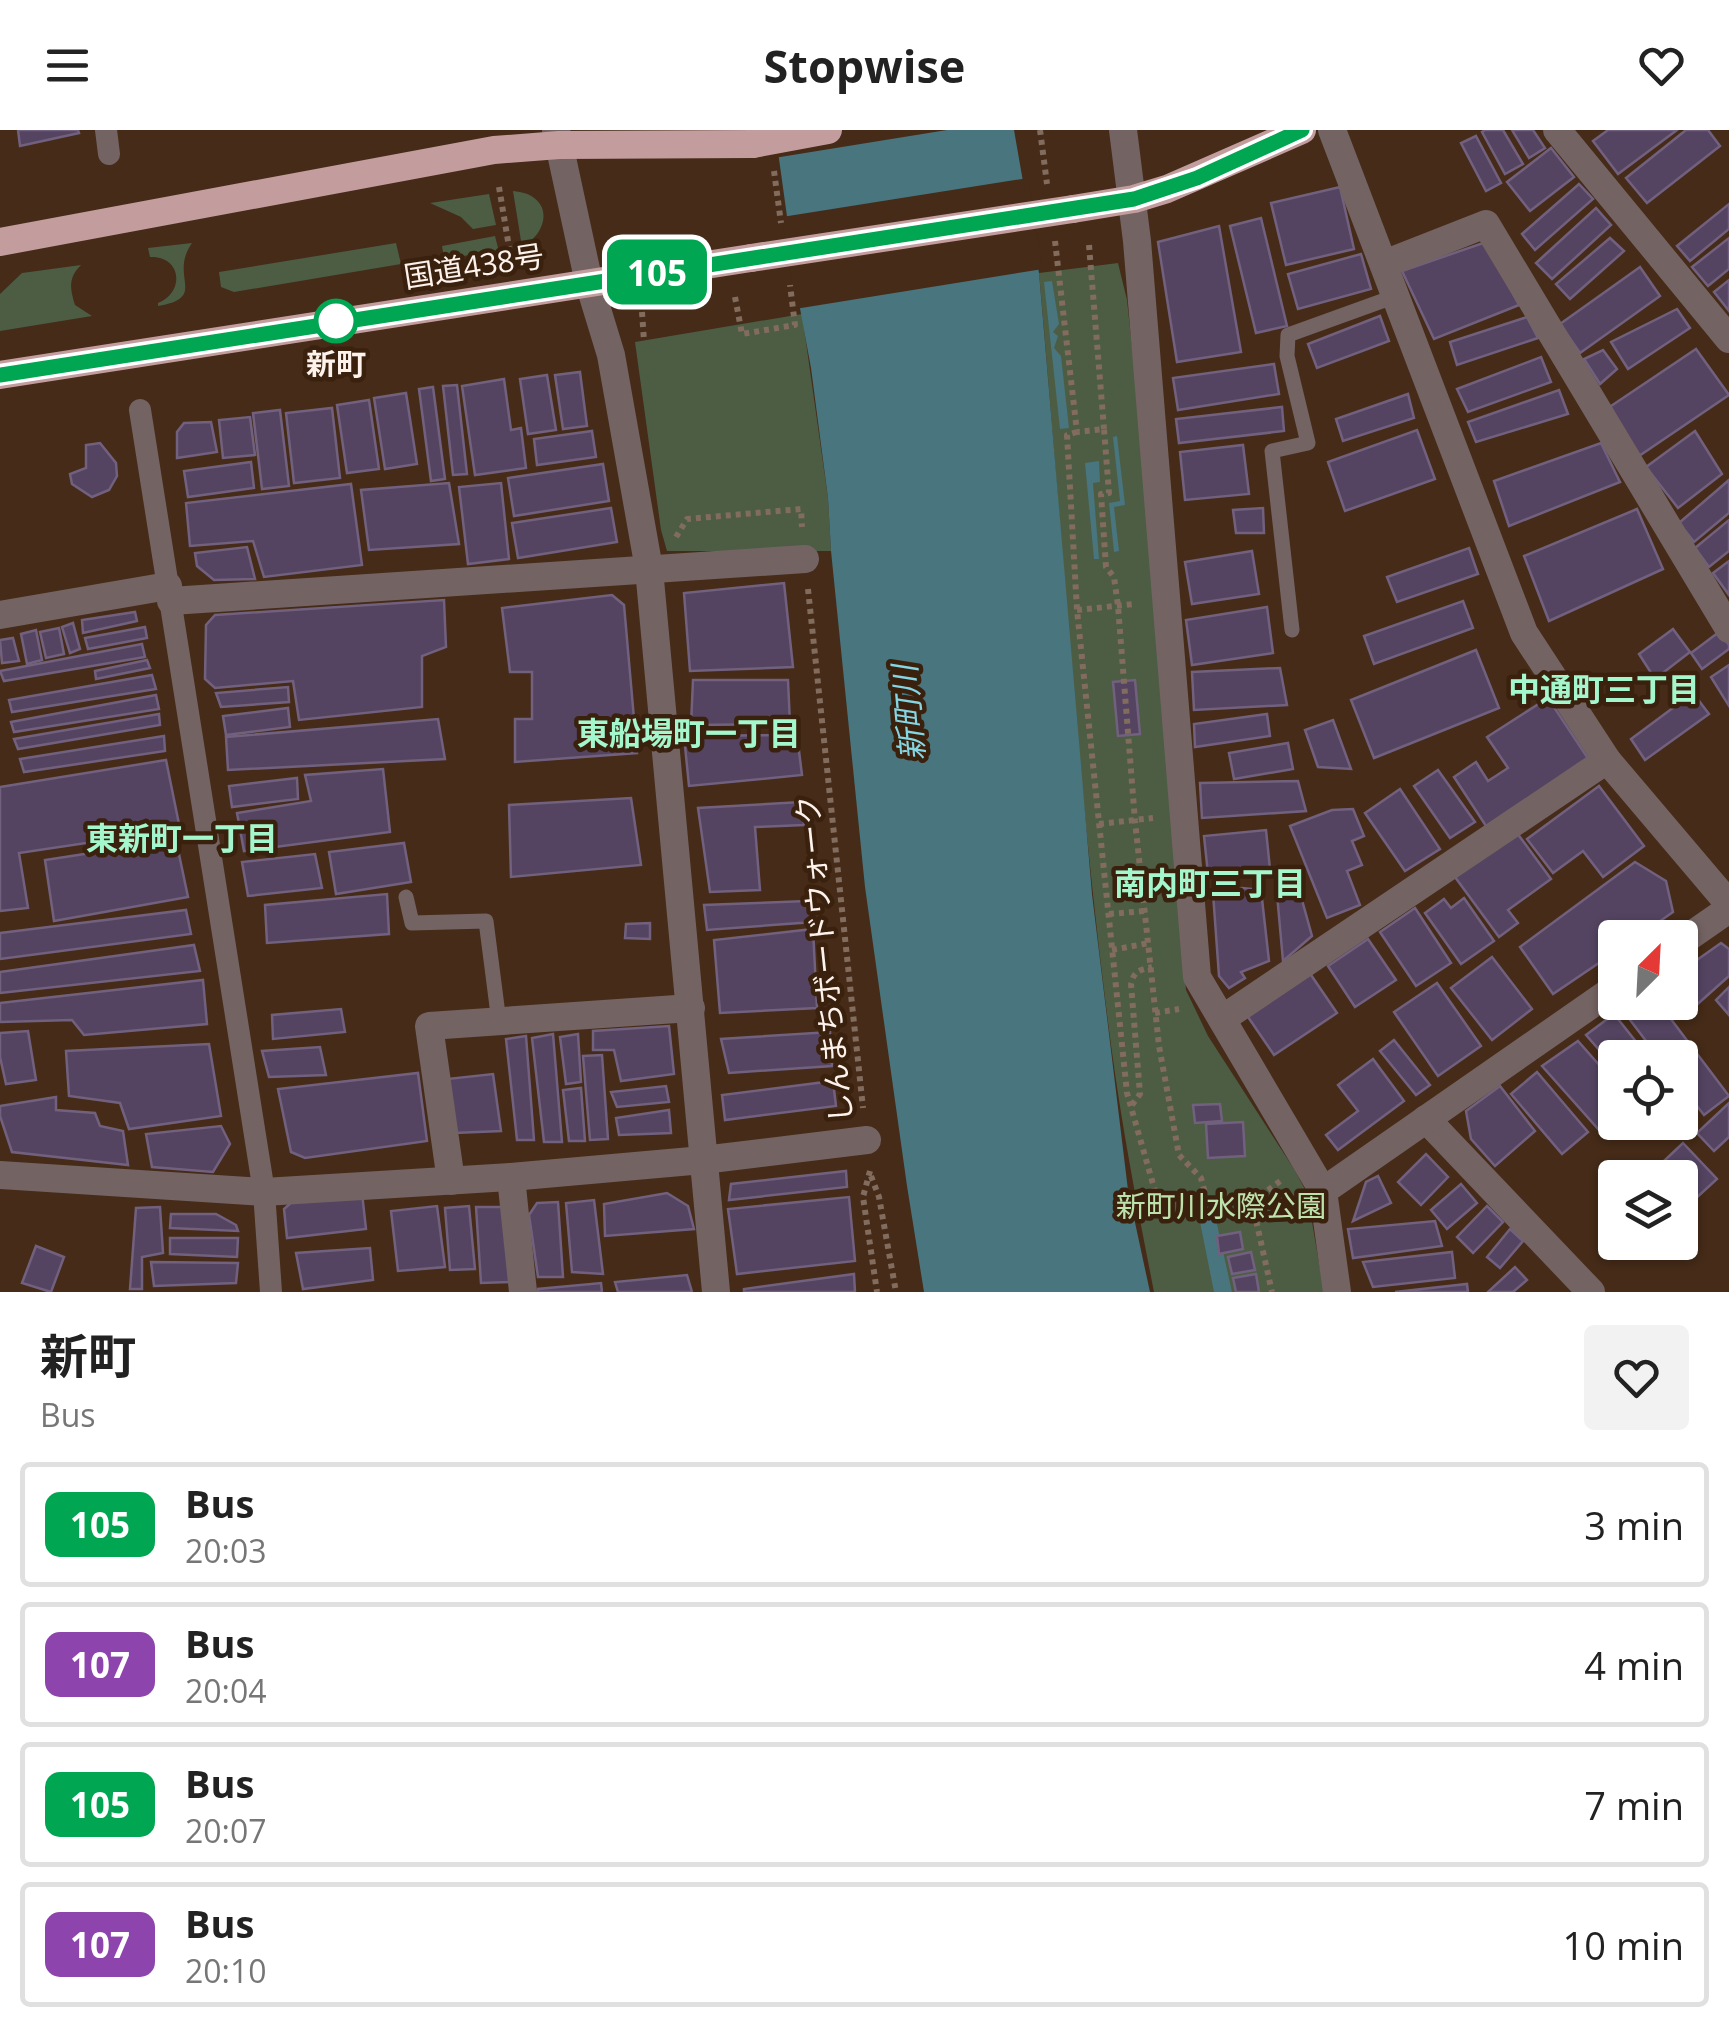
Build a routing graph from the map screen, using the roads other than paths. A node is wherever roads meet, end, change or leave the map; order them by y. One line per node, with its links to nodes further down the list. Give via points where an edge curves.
1 (828, 130): 6 (highway, bridge, via 753,144)
2 (1123, 130): 7 (street)
3 (1302, 130): 7 (highway, 国道438号)
4 (1332, 130): 9 (street)
5 (1557, 130): 12 (street)
6 (557, 137): 8 (highway); 10 (street)
7 (1134, 199): 10 (highway, 国道438号, bridge); 27 (street, via 1197,977)
8 (0, 242)
9 (1384, 264): 11 (street); 19 (street, via 1486,224)
10 (589, 283): 13 (highway, 国道438号); 16 (street, via 611,355)
11 (1396, 296): 20 (lane, via 1288,336 1308,442 1272,451); 21 (street, via 1524,633)
12 (1729, 339)
13 (0, 375)
14 (140, 410): 17 (street)
15 (805, 559): 16 (street)
16 (649, 569): 17 (street); 26 (street)
17 (170, 593): 18 (street); 36 (street)
18 (0, 615)
19 (1729, 629)
20 (1292, 630)
21 (1607, 760): 23 (street); 27 (street)
22 (406, 897): 28 (lane, via 412,923 486,920)
23 (1729, 906): 24 (street)
24 (1698, 929)
25 (1598, 1000): 29 (street)
26 (690, 1008): 28 (street); 31 (street)
27 (1222, 1019): 35 (street)
28 (499, 1022): 34 (street, via 429,1026)
29 (1426, 1119): 35 (street); 41 (street)
30 (867, 1140): 31 (street)
31 (703, 1160): 33 (street); 39 (street)
32 (0, 1175): 36 (street)
33 (511, 1178): 34 (street); 38 (street)
34 (451, 1181): 36 (street)
35 (1323, 1191): 40 (street)
36 (264, 1192): 37 (street)
37 (271, 1292)
38 (522, 1292)
39 (716, 1292)
40 (1338, 1292)
41 (1592, 1292)

